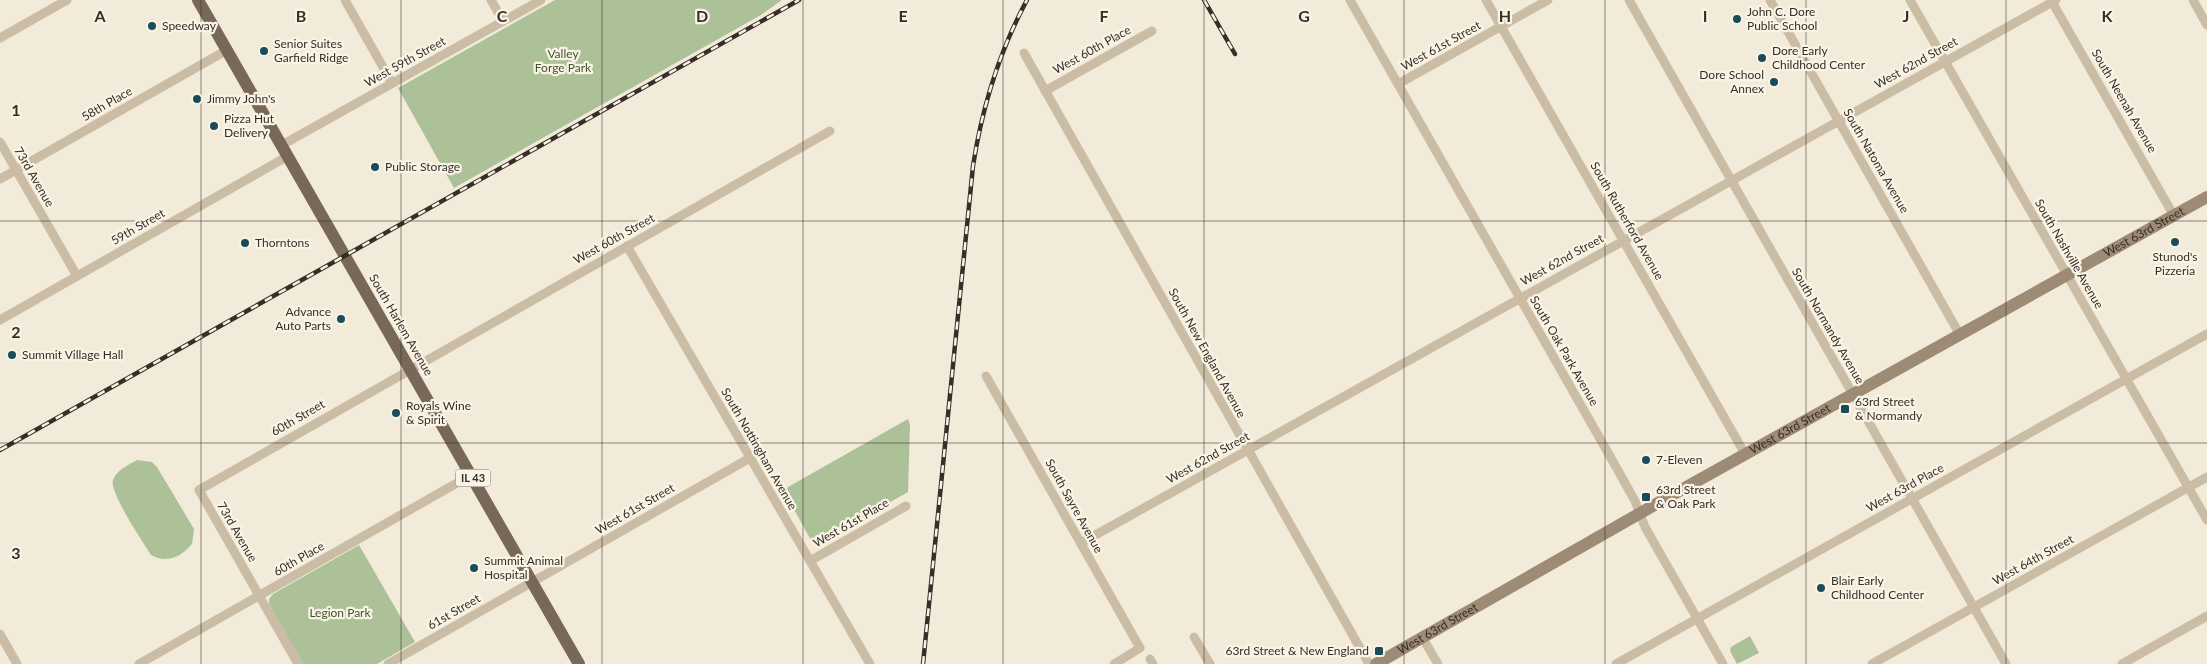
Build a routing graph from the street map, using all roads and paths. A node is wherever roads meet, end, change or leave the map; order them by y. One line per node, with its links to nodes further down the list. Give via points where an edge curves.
1 (67, 0): 18 (street)
2 (198, 0): 19 (main road, South Harlem Avenue / IL 43)
3 (345, 0): 22 (street)
4 (491, 0): 14 (street)
5 (541, 0): 14 (street, West 59th Street)
6 (1350, 0): 23 (street, South Oak Park Avenue)
7 (1486, 0): 16 (street, South Rutherford Avenue)
8 (1548, 0): 16 (street, West 61st Street)
9 (1629, 0): 31 (street, South Normandy Avenue)
10 (1770, 0): 25 (street, South Natoma Avenue)
11 (1910, 0): 21 (street, South Nashville Avenue)
12 (2193, 0): 15 (street)
13 (2053, 1): 21 (street, West 62nd Street); 33 (street, South Neenah Avenue)
14 (503, 21): 22 (street, West 59th Street)
15 (2207, 25)
16 (1501, 26): 23 (street, West 61st Street); 34 (street, South Rutherford Avenue)
17 (1152, 32): 24 (street, West 60th Place)
18 (0, 38)
19 (227, 50): 28 (main road, South Harlem Avenue / IL 43); 29 (street, 58th Place)
20 (1024, 53): 24 (street, South New England Avenue)
21 (1945, 62): 25 (street, West 62nd Street); 36 (street, South Nashville Avenue)
22 (392, 83): 28 (street, West 59th Street)
23 (1398, 84): 38 (street, South Oak Park Avenue)
24 (1045, 91): 46 (street, South New England Avenue)
25 (1838, 121): 31 (street, West 62nd Street); 41 (street, South Natoma Avenue)
26 (830, 131): 35 (street, West 60th Street)
27 (0, 142): 29 (street, 73rd Avenue)
28 (285, 151): 37 (street, 59th Street); 42 (main road, South Harlem Avenue / IL 43)
29 (16, 170): 30 (street, 58th Place); 37 (street, 73rd Avenue)
30 (0, 179)
31 (1732, 180): 34 (street, West 62nd Street); 45 (street, South Normandy Avenue)
32 (2207, 197): 33 (main road, West 63rd Street)
33 (2174, 216): 36 (main road, West 63rd Street)
34 (1624, 240): 38 (street, West 62nd Street); 47 (street, South Rutherford Avenue)
35 (627, 246): 42 (street, West 60th Street); 48 (street, South Nottingham Avenue)
36 (2067, 275): 41 (main road, West 63rd Street); 44 (street, South Nashville Avenue)
37 (77, 276): 39 (street, 59th Street)
38 (1519, 299): 46 (street, West 62nd Street); 55 (street, South Oak Park Avenue)
39 (0, 320)
40 (2207, 334): 44 (street, West 63rd Place)
41 (1960, 335): 45 (main road, West 63rd Street)
42 (410, 369): 49 (main road, South Harlem Avenue / IL 43); 52 (street, 60th Street)
43 (986, 376): 57 (street, South Sayre Avenue)
44 (2126, 379): 51 (street, South Nashville Avenue); 53 (street, West 63rd Place)
45 (1853, 395): 47 (main road, West 63rd Street); 53 (street, South Normandy Avenue)
46 (1248, 450): 57 (street, West 62nd Street); 75 (street, South New England Avenue)
47 (1745, 454): 55 (main road, West 63rd Street)
48 (750, 458): 58 (street, South Nottingham Avenue); 59 (street, West 61st Street)
49 (471, 475): 59 (main road, South Harlem Avenue / IL 43); 60 (street, 60th Place)
50 (2207, 477): 51 (street, West 64th Street)
51 (2188, 487): 56 (street, South Nashville Avenue); 61 (street, West 64th Street)
52 (199, 490): 60 (street, 73rd Avenue)
53 (1912, 499): 61 (street, South Normandy Avenue); 63 (street, West 63rd Place)
54 (906, 506): 58 (street, West 61st Place)
55 (1640, 513): 63 (street, South Oak Park Avenue); 66 (main road, West 63rd Street)
56 (2207, 520)
57 (1081, 543): 73 (street, South Sayre Avenue, via 1140,648)
58 (810, 561): 72 (street, South Nottingham Avenue)
59 (532, 582): 70 (street, 61st Street); 71 (main road, South Harlem Avenue / IL 43)
60 (259, 596): 68 (street, 60th Place); 69 (street, 73rd Avenue)
61 (1974, 607): 80 (street, West 64th Street); 81 (street, South Normandy Avenue)
62 (2207, 616): 82 (street)
63 (1698, 618): 78 (street, West 63rd Place); 79 (street, South Oak Park Avenue)
64 (0, 634): 67 (street)
65 (1194, 637): 74 (street)
66 (1422, 638): 76 (main road, West 63rd Street); 77 (street)
67 (17, 664)
68 (139, 664)
69 (298, 664)
70 (388, 664)
71 (579, 664)
72 (870, 664)
73 (1114, 664)
74 (1210, 664)
75 (1369, 664)
76 (1376, 664)
77 (1438, 664)
78 (1616, 664)
79 (1724, 664)
80 (1872, 664)
81 (2006, 664)
82 (2122, 664)

